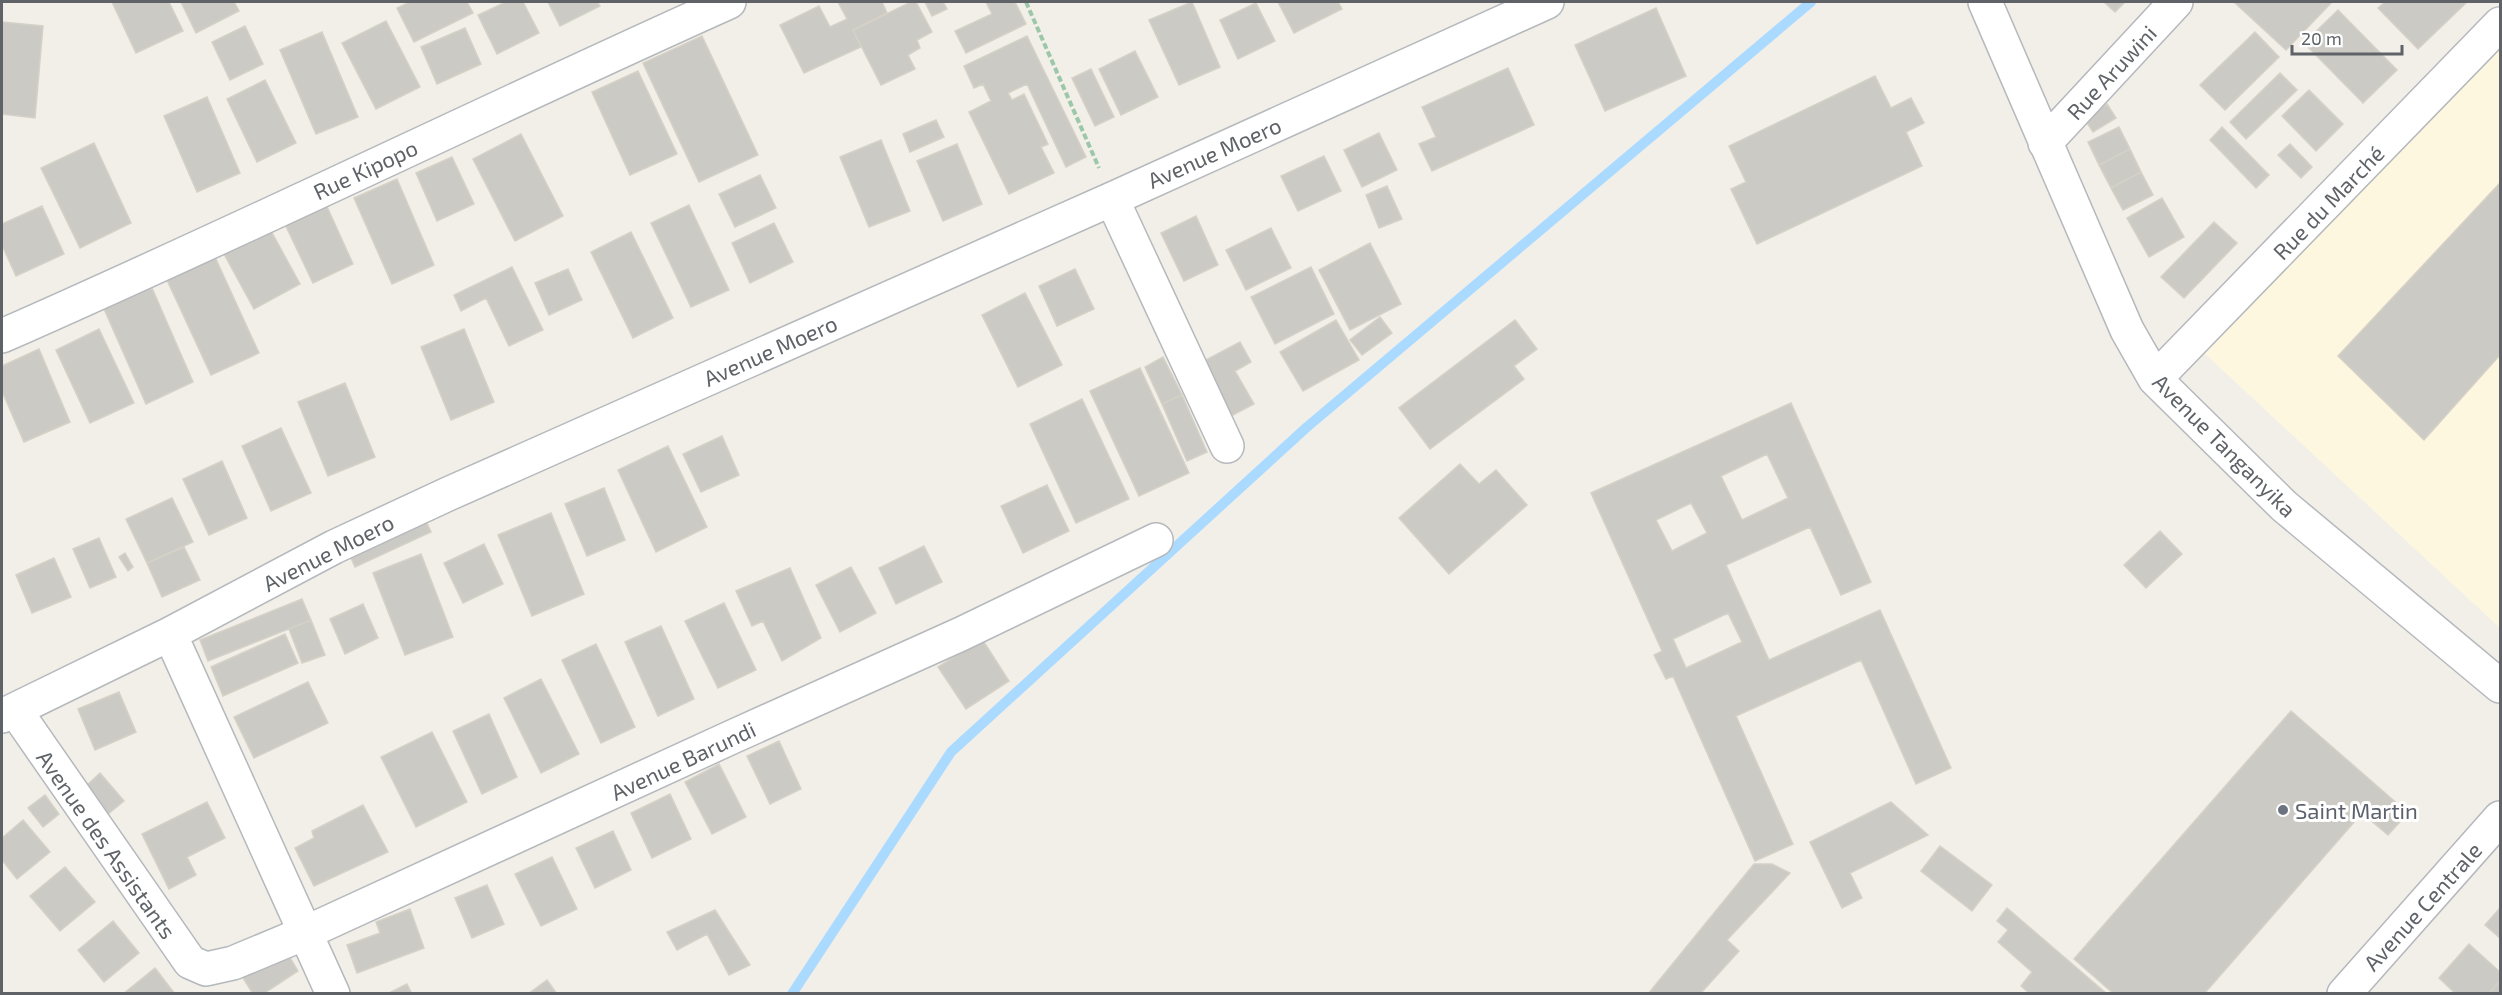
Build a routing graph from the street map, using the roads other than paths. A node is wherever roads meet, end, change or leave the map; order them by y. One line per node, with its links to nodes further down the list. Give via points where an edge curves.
1 (729, 2): 8 (street, Rue Kipopo)
2 (1547, 2): 7 (street, Avenue Moero)
3 (1985, 2): 6 (street, Avenue Tanganyika)
4 (2176, 2): 6 (street, Rue Aruwini)
5 (2500, 24): 9 (street, Rue du Marché)
6 (2045, 143): 9 (street, Avenue Tanganyika, via 2127,330)
7 (1112, 199): 10 (street); 12 (street, Avenue Moero, via 448,494 334,547)
8 (2, 336)
9 (2155, 379): 13 (street, Avenue Tanganyika, via 2284,506)
10 (1227, 446)
11 (1156, 540): 16 (street, Avenue Barundi, via 961,634)
12 (170, 634): 14 (street, Avenue Moero); 16 (street)
13 (2500, 686)
14 (8, 713): 17 (street, Avenue des Assistants, via 190,962)
15 (2500, 818): 19 (street, Avenue Centrale)
16 (305, 933): 17 (street, Avenue Barundi, via 233,963); 18 (street)
17 (206, 969)
18 (333, 993)
19 (2344, 993)

